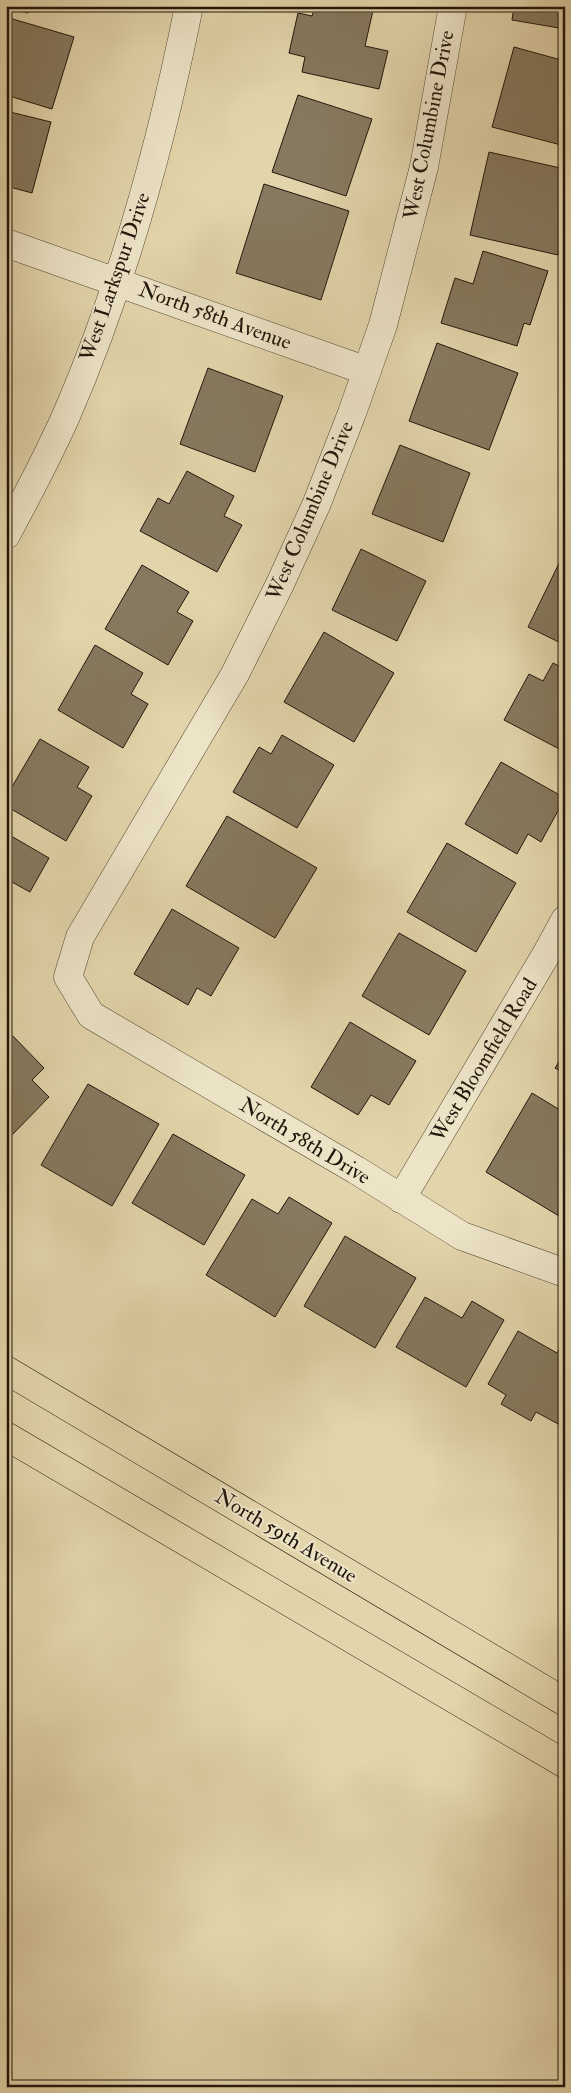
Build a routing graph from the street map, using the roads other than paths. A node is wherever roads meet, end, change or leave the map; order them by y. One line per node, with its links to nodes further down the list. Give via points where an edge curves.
1 (188, 6): 4 (street, West Larkspur Drive, via 172,90)
2 (453, 6): 5 (street, West Columbine Drive, via 424,167)
3 (6, 243): 4 (street, North 58th Avenue)
4 (117, 282): 5 (street, North 58th Avenue); 6 (street, West Larkspur Drive, via 66,416)
5 (367, 371): 8 (street, West Columbine Drive, via 317,504 280,584 235,674 80,937)
6 (6, 535)
7 (565, 920): 9 (street, West Bloomfield Road)
8 (68, 977): 9 (street, North 58th Drive, via 91,1015)
9 (401, 1199): 10 (street, North 58th Drive, via 462,1236)
10 (565, 1273)
11 (6, 1370): 13 (main road, North 59th Avenue)
12 (6, 1436): 14 (main road)
13 (565, 1702)
14 (565, 1764)

